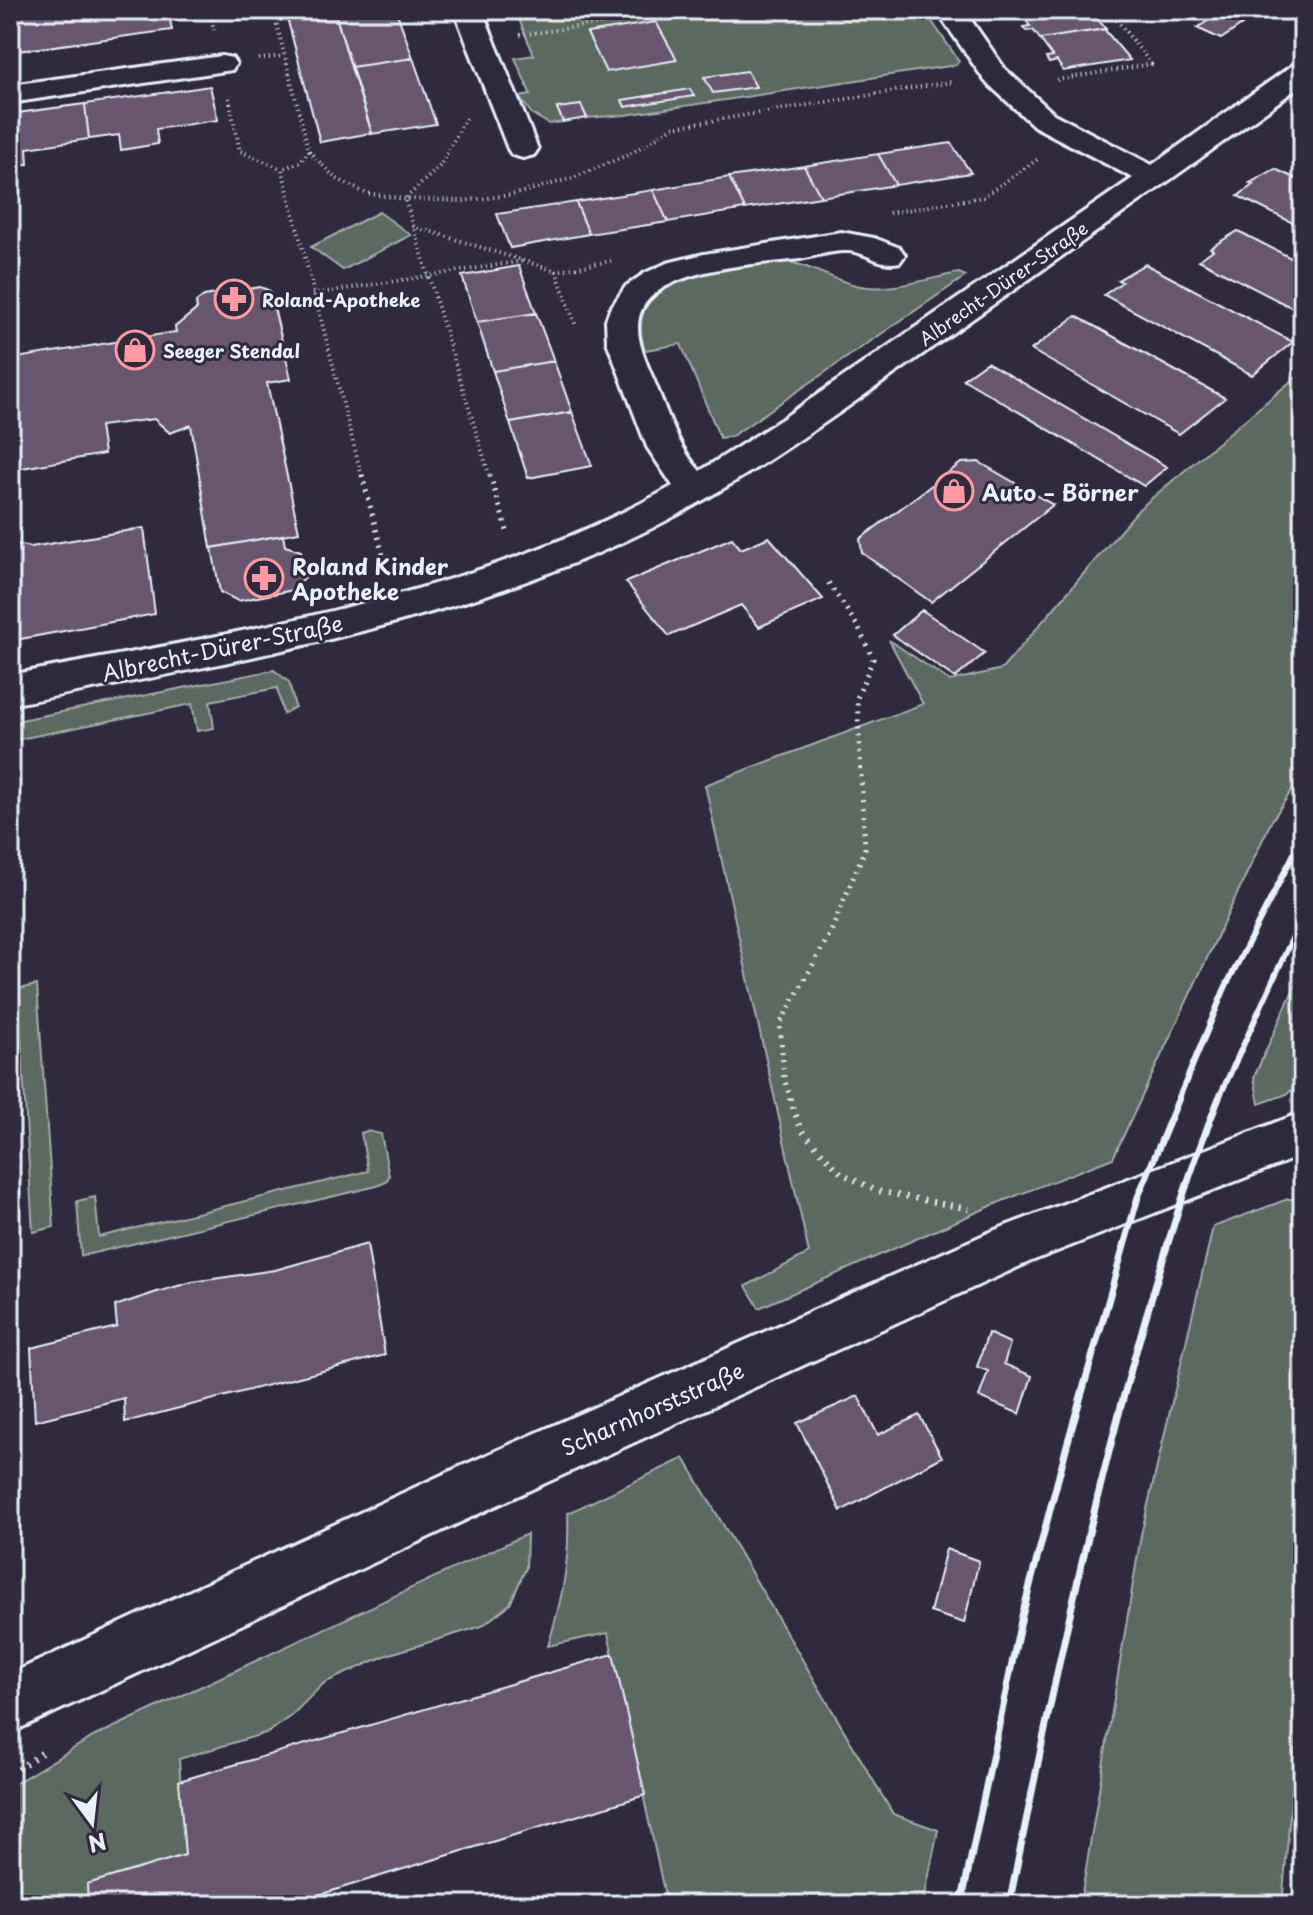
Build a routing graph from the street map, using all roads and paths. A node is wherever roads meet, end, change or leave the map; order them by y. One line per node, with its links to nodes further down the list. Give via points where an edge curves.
1 (273, 10): 13 (path)
2 (468, 10): 6 (street)
3 (772, 10): 6 (path, via 724,17 694,10)
4 (950, 10): 9 (street)
5 (1109, 10): 9 (path, via 1151,64)
6 (480, 40): 11 (street)
7 (222, 64): 10 (street); 14 (path, via 240,151)
8 (1303, 71): 15 (street, Albrecht-Dürer-Straße)
9 (1002, 82): 15 (street, via 1044,120); 16 (path, via 673,127 630,154 512,195 463,201)
10 (10, 94)
11 (502, 95): 12 (street); 16 (path, via 469,114 435,170)
12 (523, 149)
13 (309, 151): 14 (path, via 300,162); 16 (path, via 335,178 365,193)
14 (282, 169): 20 (path)
15 (1155, 178): 21 (street, Albrecht-Dürer-Straße)
16 (405, 199): 19 (path)
17 (889, 255): 21 (street, via 854,242 729,259 665,277 641,290 626,307 621,336 667,455 680,475)
18 (524, 261): 19 (path)
19 (428, 276): 20 (path); 22 (path)
20 (313, 294): 24 (path)
21 (699, 489): 22 (street, Albrecht-Dürer-Straße, via 584,545)
22 (519, 569): 24 (street, Albrecht-Dürer-Straße)
23 (828, 582): 27 (path, via 873,659 857,698 865,849 830,934 780,1024 784,1078 801,1130 841,1173 877,1191)
24 (397, 608): 25 (street, Albrecht-Dürer-Straße, via 300,633)
25 (10, 690)
26 (1303, 1133): 28 (street, Scharnhorststraße, via 1012,1246)
27 (980, 1211)
28 (10, 1704)

